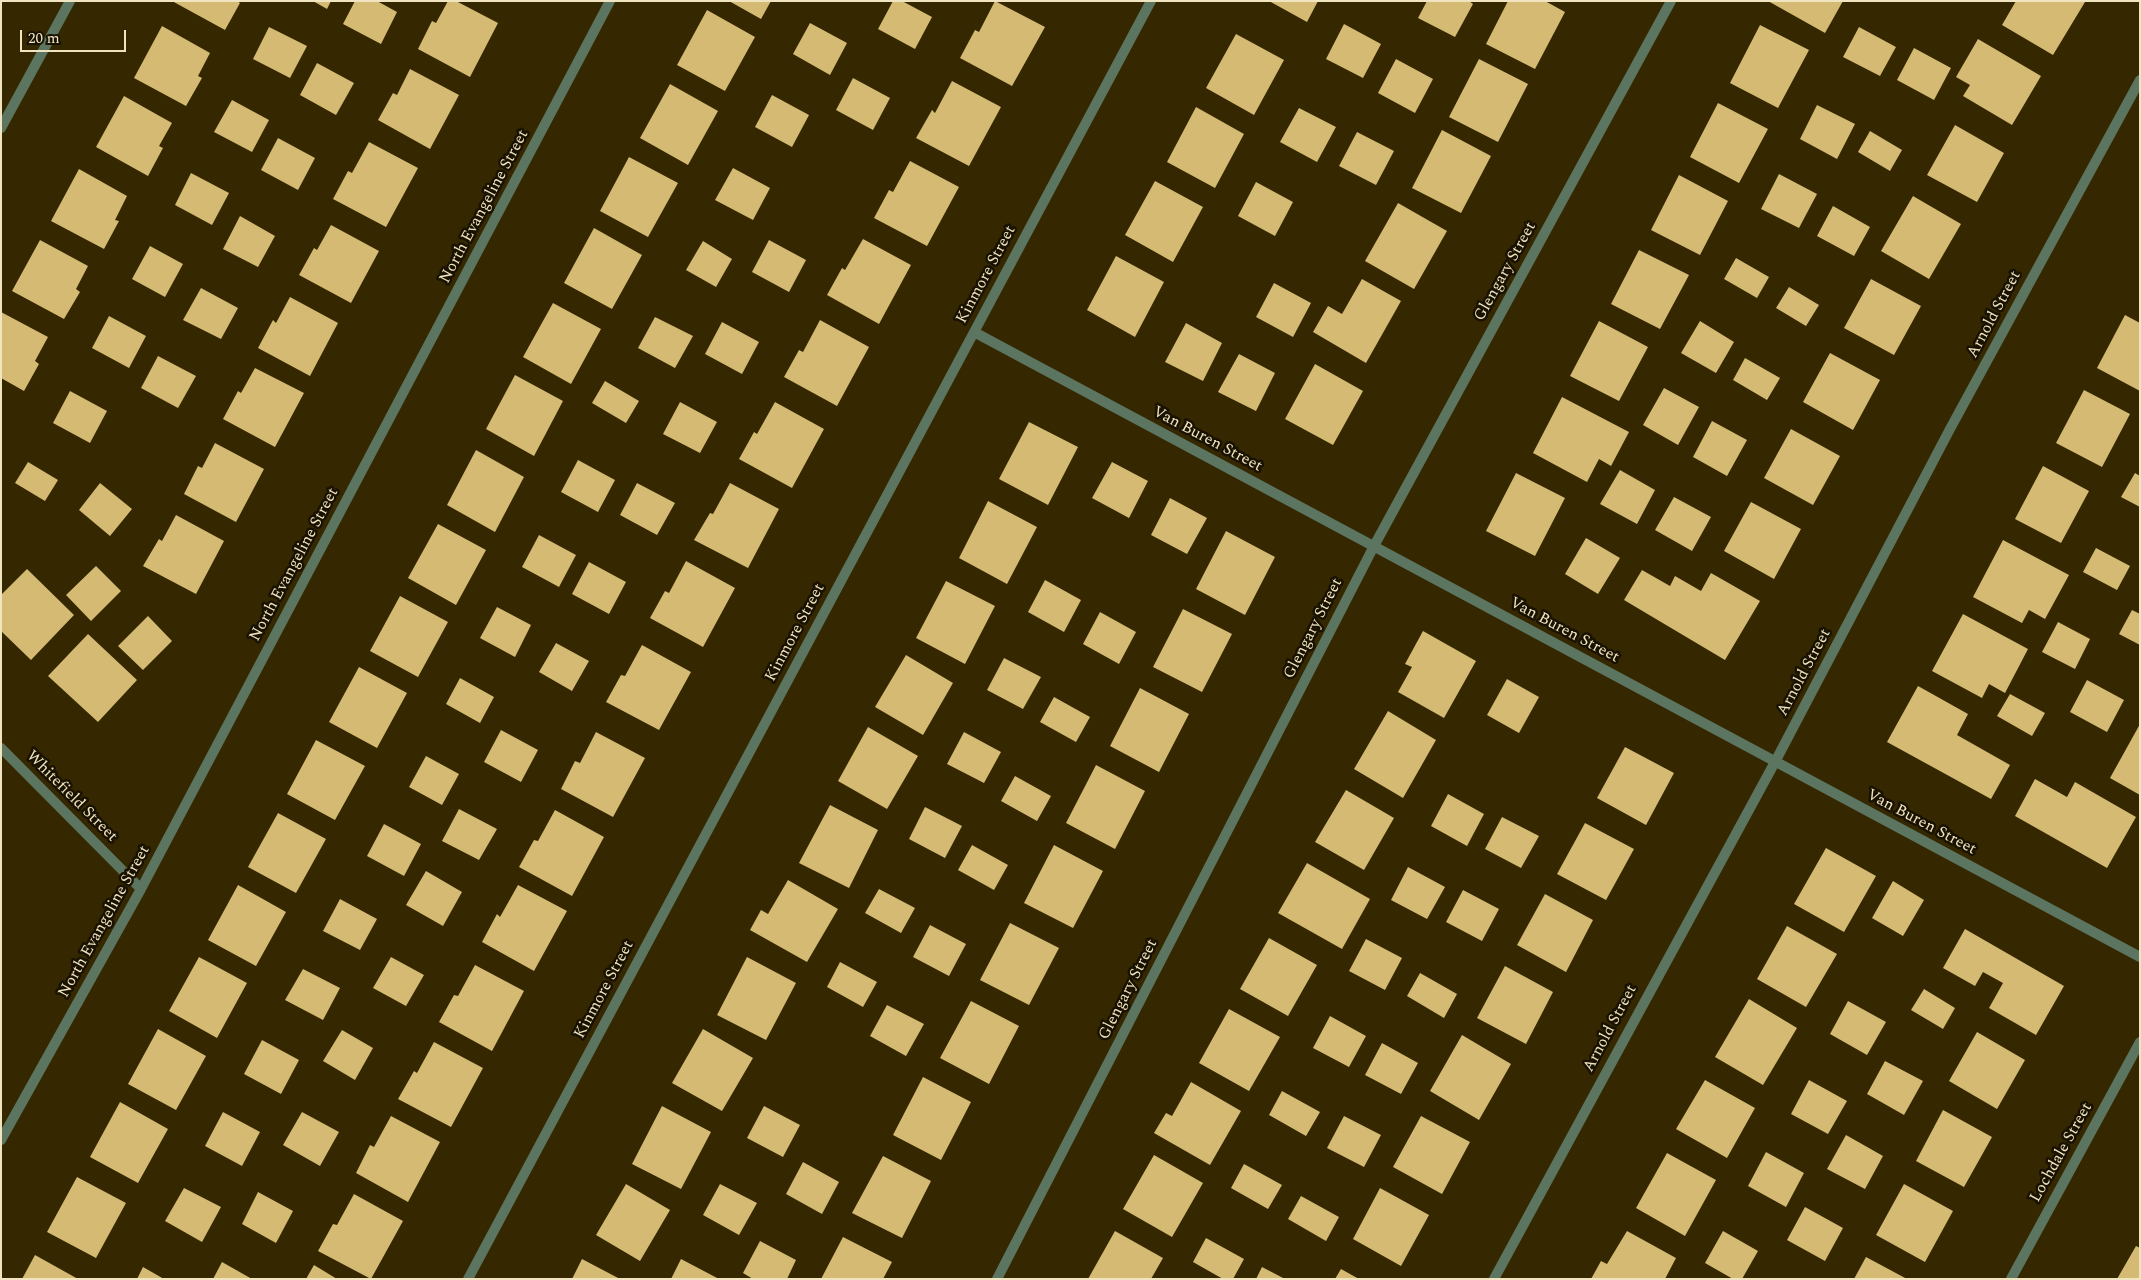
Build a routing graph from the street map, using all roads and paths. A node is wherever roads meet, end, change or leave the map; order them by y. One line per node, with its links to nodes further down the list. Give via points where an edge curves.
1 (70, 1): 6 (street)
2 (610, 1): 11 (street, North Evangeline Street)
3 (1152, 1): 7 (street, Kinmore Street)
4 (1671, 1): 8 (street, Glengary Street)
5 (2140, 80): 10 (street, Arnold Street, via 1950,429)
6 (1, 128)
7 (974, 332): 8 (street, Van Buren Street); 15 (street, Kinmore Street)
8 (1374, 546): 10 (street, Van Buren Street); 16 (street, Glengary Street)
9 (1, 748): 11 (street, Whitefield Street)
10 (1775, 762): 12 (street, Van Buren Street); 17 (street, Arnold Street)
11 (141, 889): 14 (street, North Evangeline Street)
12 (2140, 957)
13 (2140, 1042): 18 (street, Lochdale Street)
14 (1, 1140)
15 (468, 1279)
16 (997, 1279)
17 (1494, 1279)
18 (2011, 1279)

